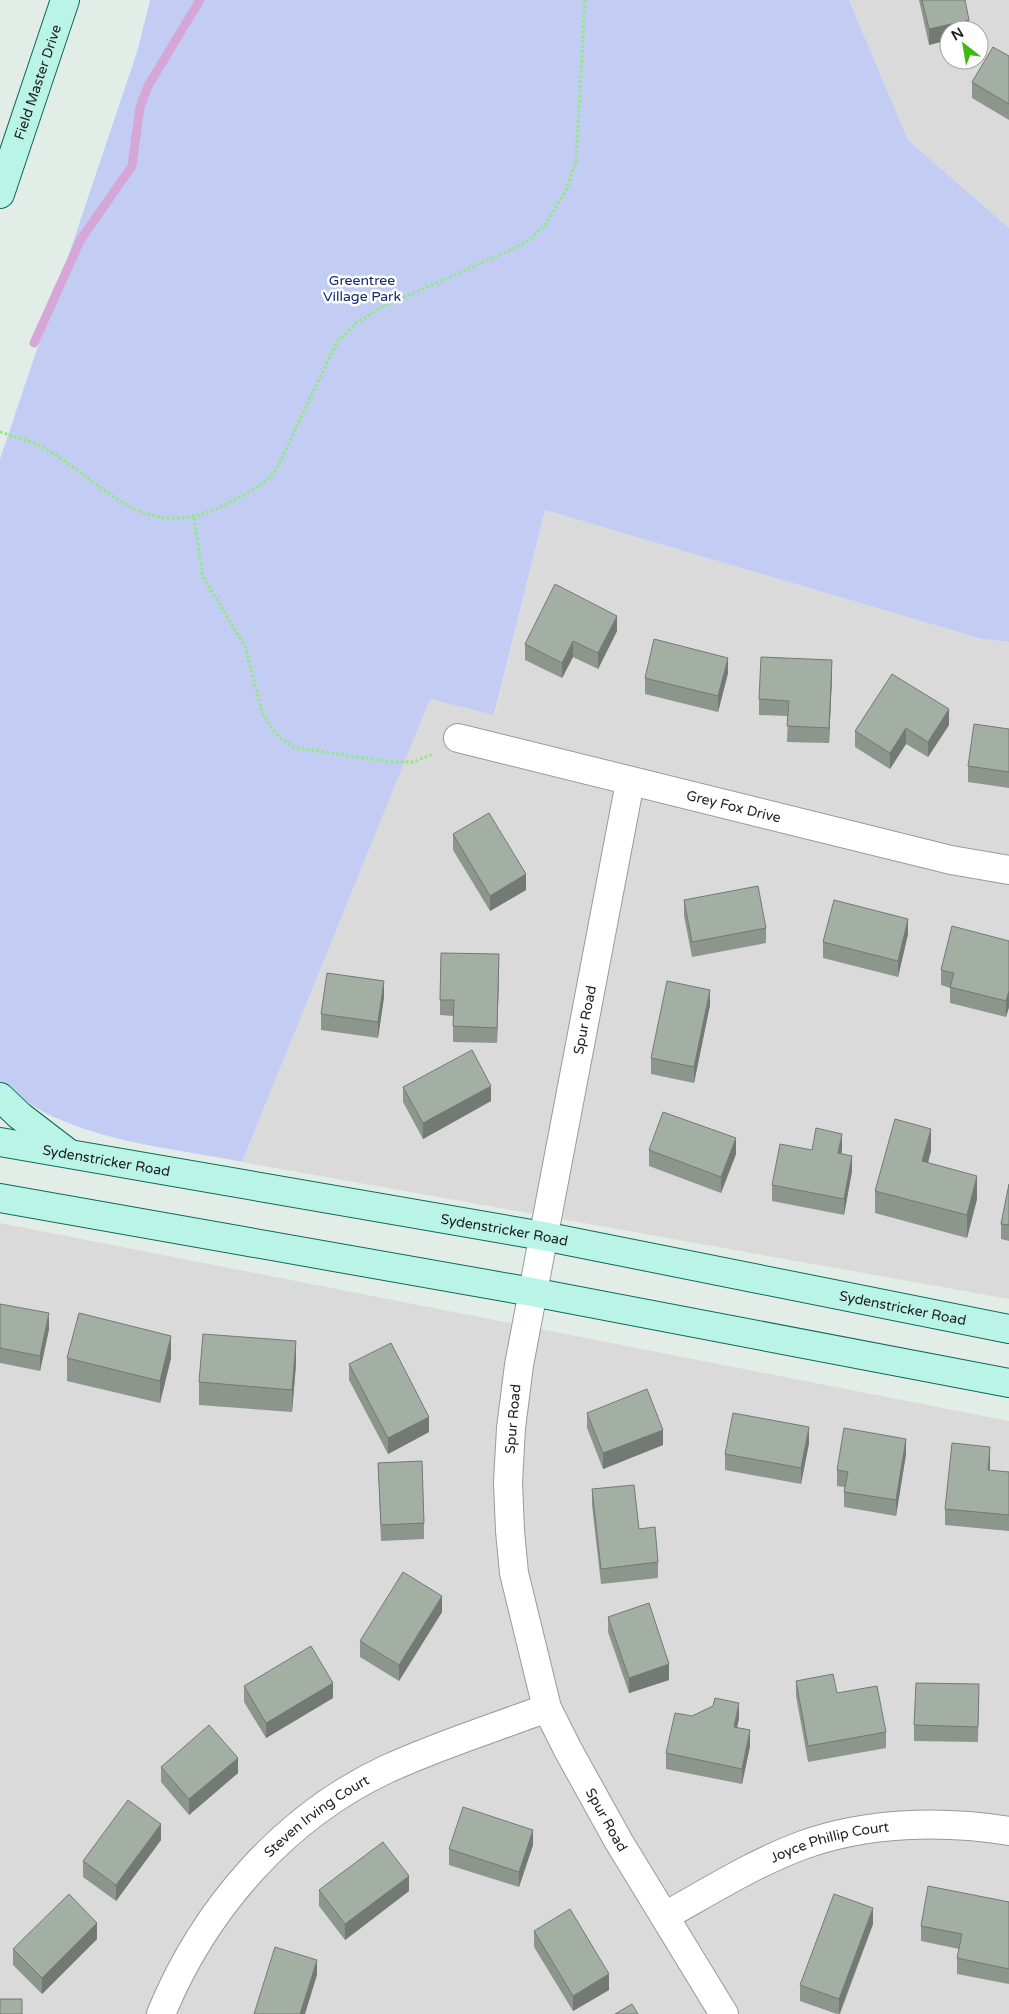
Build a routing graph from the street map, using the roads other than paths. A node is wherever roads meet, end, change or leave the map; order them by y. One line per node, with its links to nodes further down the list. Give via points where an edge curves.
1 (65, 0): 2 (main road, Field Master Drive)
2 (0, 194)
3 (458, 738): 4 (street, Grey Fox Drive)
4 (630, 782): 5 (street, Grey Fox Drive, via 951,860); 10 (street, Spur Road)
5 (1009, 870)
6 (0, 1097): 8 (main road)
7 (0, 1142): 8 (main road, Sydenstricker Road)
8 (72, 1156): 10 (main road, Sydenstricker Road)
9 (0, 1198): 11 (main road)
10 (543, 1236): 11 (street, Spur Road); 12 (main road, Sydenstricker Road)
11 (532, 1292): 13 (main road); 14 (street, Spur Road, via 511,1428 509,1511 514,1573)
12 (1009, 1329)
13 (1009, 1383)
14 (547, 1708): 16 (street, Spur Road, via 619,1842); 17 (street, Steven Irving Court, via 388,1769 354,1787 292,1830 263,1856 222,1905 175,1979)
15 (1009, 1831): 16 (street, Joyce Phillip Court, via 930,1824 876,1828 828,1837 754,1866)
16 (665, 1916): 18 (street, Spur Road)
17 (161, 2014)
18 (724, 2014)

